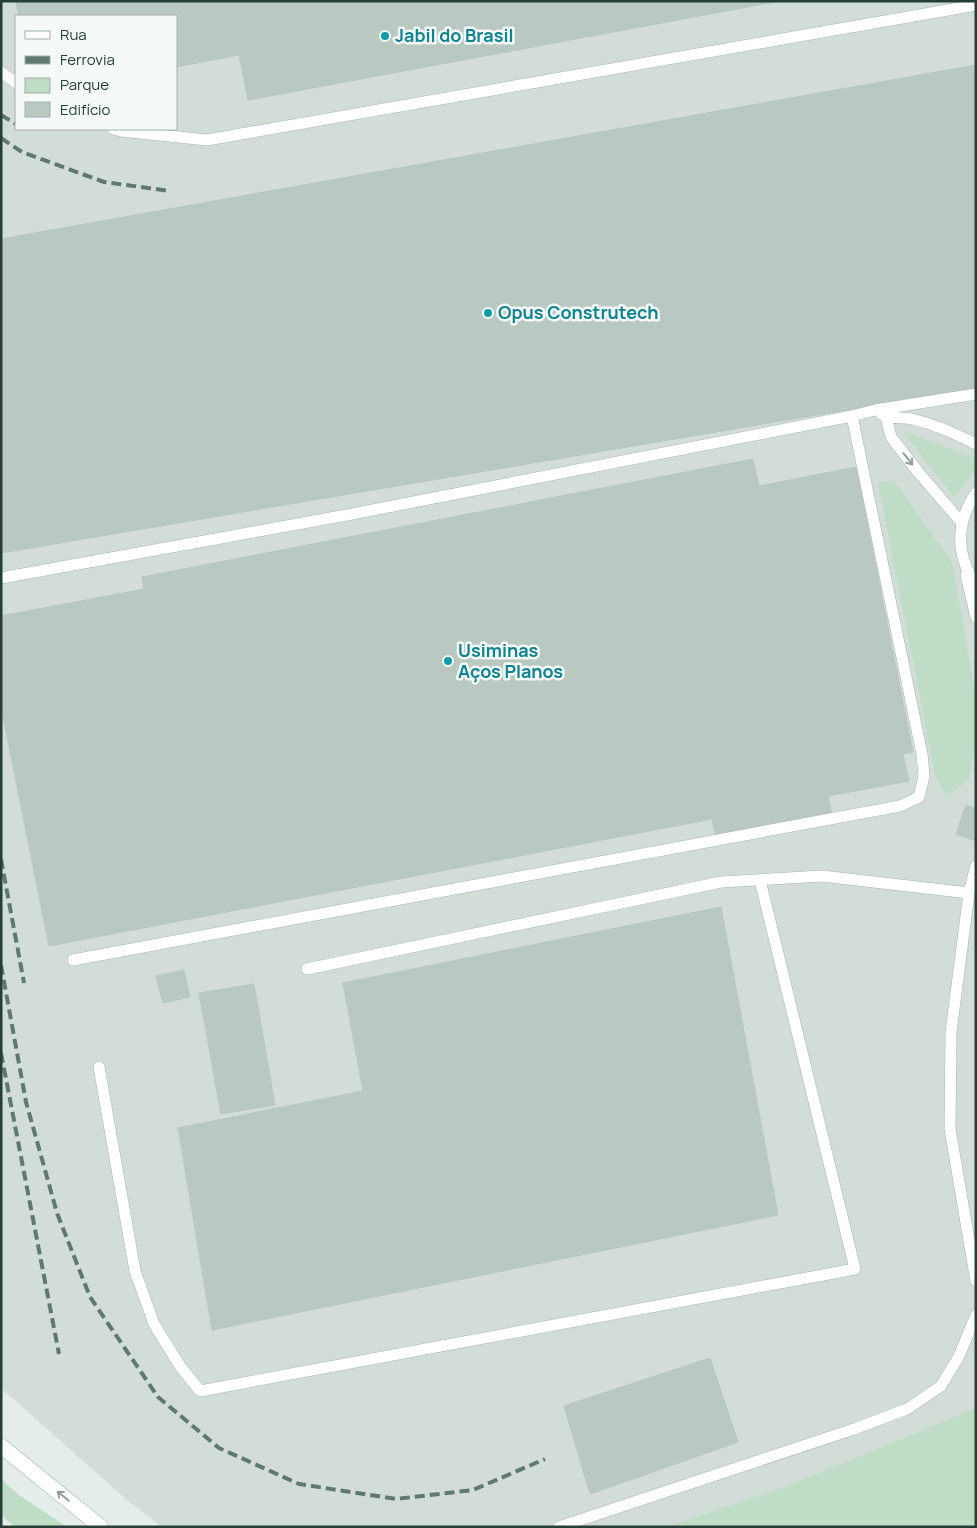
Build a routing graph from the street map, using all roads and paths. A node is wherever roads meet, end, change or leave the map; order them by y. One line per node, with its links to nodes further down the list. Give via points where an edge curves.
1 (976, 5): 4 (lane, via 207,140)
2 (1, 72): 3 (lane)
3 (15, 82)
4 (117, 130)
5 (976, 394): 6 (lane)
6 (875, 410): 7 (lane); 8 (lane)
7 (852, 416): 13 (lane, via 347,515); 19 (lane, via 922,754 924,776 919,797 900,806)
8 (886, 417): 9 (lane, via 910,418 930,424); 11 (lane, one-way to 11, via 890,437)
9 (976, 444)
10 (976, 493): 11 (lane, via 968,504)
11 (962, 523): 12 (lane)
12 (960, 546): 14 (lane, via 967,572); 15 (lane)
13 (1, 578)
14 (976, 585)
15 (976, 617)
16 (976, 866): 18 (lane)
17 (760, 880): 18 (lane, via 822,876); 20 (lane, via 721,882); 21 (lane, via 854,1269 200,1391 154,1324 135,1271)
18 (969, 893): 22 (lane, via 951,1032 950,1129)
19 (73, 960)
20 (307, 969)
21 (99, 1067)
22 (976, 1281)
23 (976, 1315): 26 (lane, via 959,1356 940,1386 907,1409)
24 (1, 1446): 25 (main road, one-way to 24)
25 (101, 1527)
26 (559, 1527)

